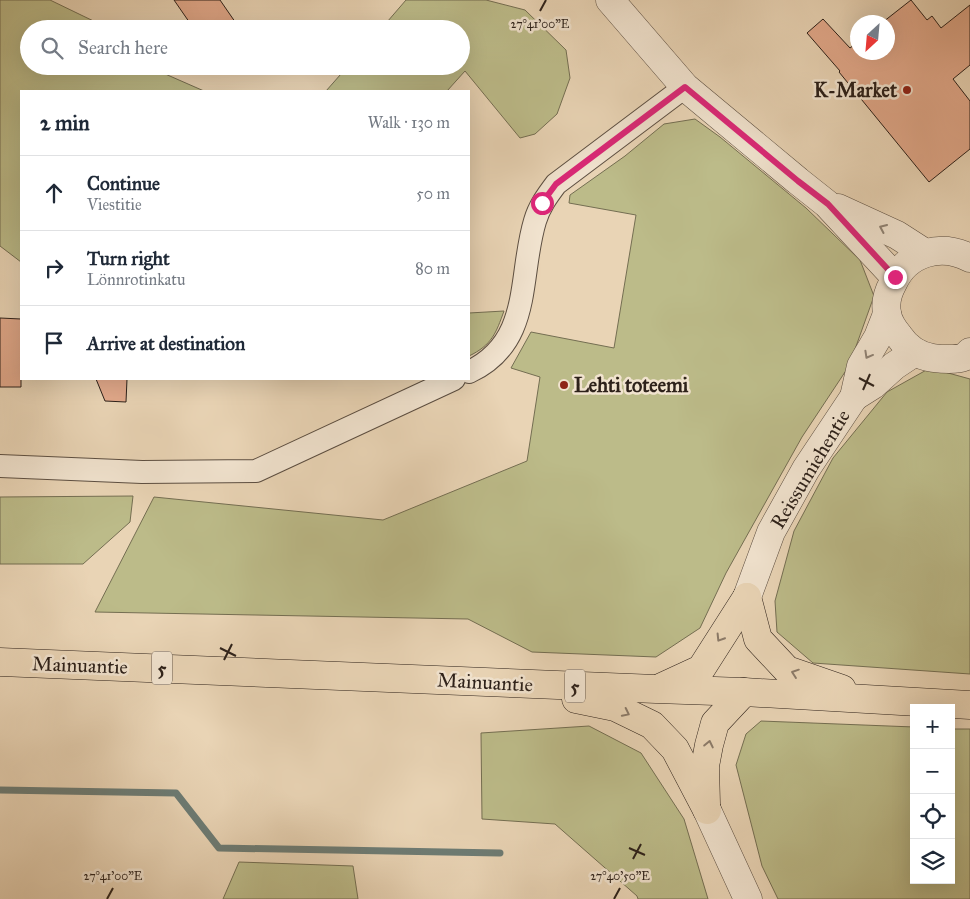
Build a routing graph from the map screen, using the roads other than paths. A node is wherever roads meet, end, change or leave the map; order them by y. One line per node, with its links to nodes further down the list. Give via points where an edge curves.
1 (610, 0): 2 (street)
2 (685, 87): 3 (street); 11 (street, via 556,184 535,219 515,324 491,359)
3 (828, 204): 5 (street, one-way to 3); 7 (street)
4 (970, 242): 5 (street)
5 (932, 252): 6 (street, via 953,251); 7 (street, via 914,258)
6 (970, 258)
7 (895, 277): 8 (street, Reissumiehentie, via 887,299)
8 (887, 314): 9 (street, via 904,344); 13 (street, Reissumiehentie, one-way to 13, via 861,366)
9 (915, 352): 10 (street, via 941,359); 13 (street, Reissumiehentie)
10 (968, 357)
11 (470, 372)
12 (452, 380): 14 (street, via 256,471 142,472)
13 (854, 397): 15 (street, Reissumiehentie, via 806,469 776,524)
14 (0, 466)
15 (747, 597): 18 (highway, one-way to 18, via 701,670); 20 (highway, one-way to 15, via 787,670 758,639)
16 (0, 662): 17 (highway, Mainuantie / 5)
17 (494, 683): 18 (highway, Mainuantie / 5); 22 (highway, one-way to 22, via 615,707 652,725 675,749)
18 (656, 689): 19 (highway, Mainuantie / 5)
19 (744, 692): 20 (highway, Mainuantie / 5); 22 (highway, one-way to 19, via 705,766 715,723)
20 (874, 700): 21 (highway, Mainuantie / 5)
21 (970, 705)
22 (706, 810): 23 (street)
23 (748, 899)

